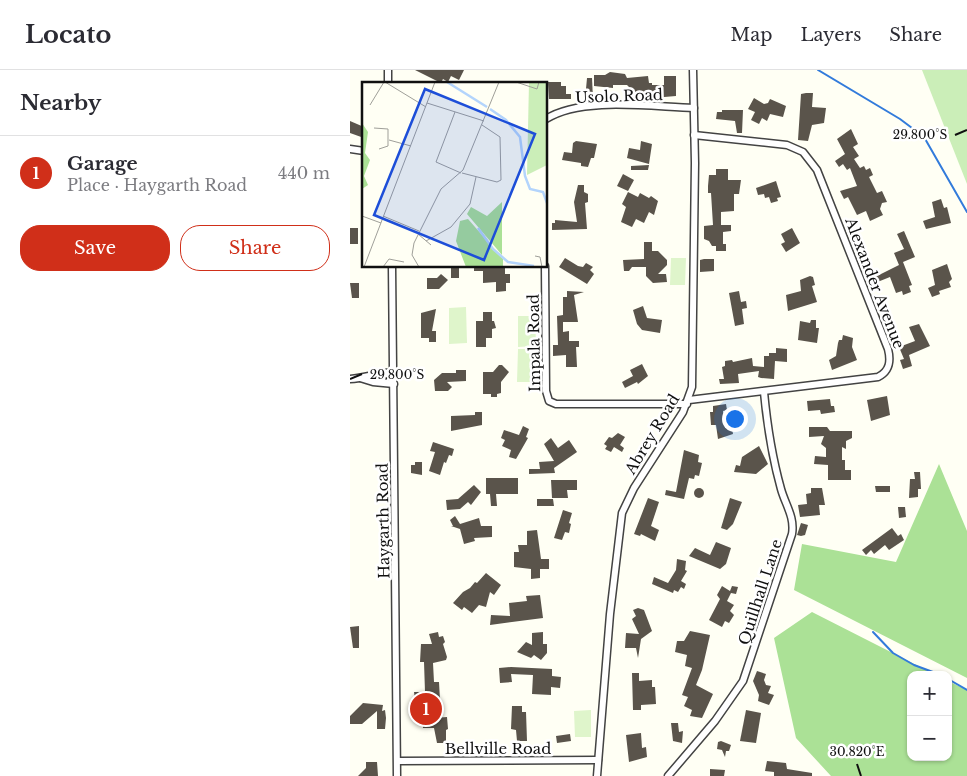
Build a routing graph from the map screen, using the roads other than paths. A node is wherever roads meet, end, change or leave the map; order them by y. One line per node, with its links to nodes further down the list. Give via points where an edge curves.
1 (693, 70): 2 (street, Abrey Road)
2 (694, 108): 3 (street, Usolo Road, via 596,106 568,110); 4 (street, Abrey Road)
3 (548, 118)
4 (694, 135): 11 (street, Alexander Avenue, via 787,145 798,148 806,156 817,170 830,200 888,349 890,363 880,376); 12 (street, Abrey Road, via 692,387)
5 (392, 268): 7 (street, Haygarth Road)
6 (545, 268): 12 (street, Impala Road, via 546,391 549,401 556,404)
7 (393, 372): 8 (street, via 373,373); 10 (street, Haygarth Road)
8 (360, 378): 9 (street); 10 (street)
9 (350, 379)
10 (394, 384): 14 (street, Haygarth Road)
11 (764, 392): 12 (street, Alexander Avenue); 17 (street, Quillhall Lane, via 775,462 792,520 792,534 743,681 720,715)
12 (688, 402): 13 (street, Abrey Road, via 622,513)
13 (598, 760): 14 (street, Bellville Road); 16 (street, Abrey Road)
14 (398, 761): 15 (street, Haygarth Road)
15 (397, 776)
16 (597, 776)
17 (668, 776)

